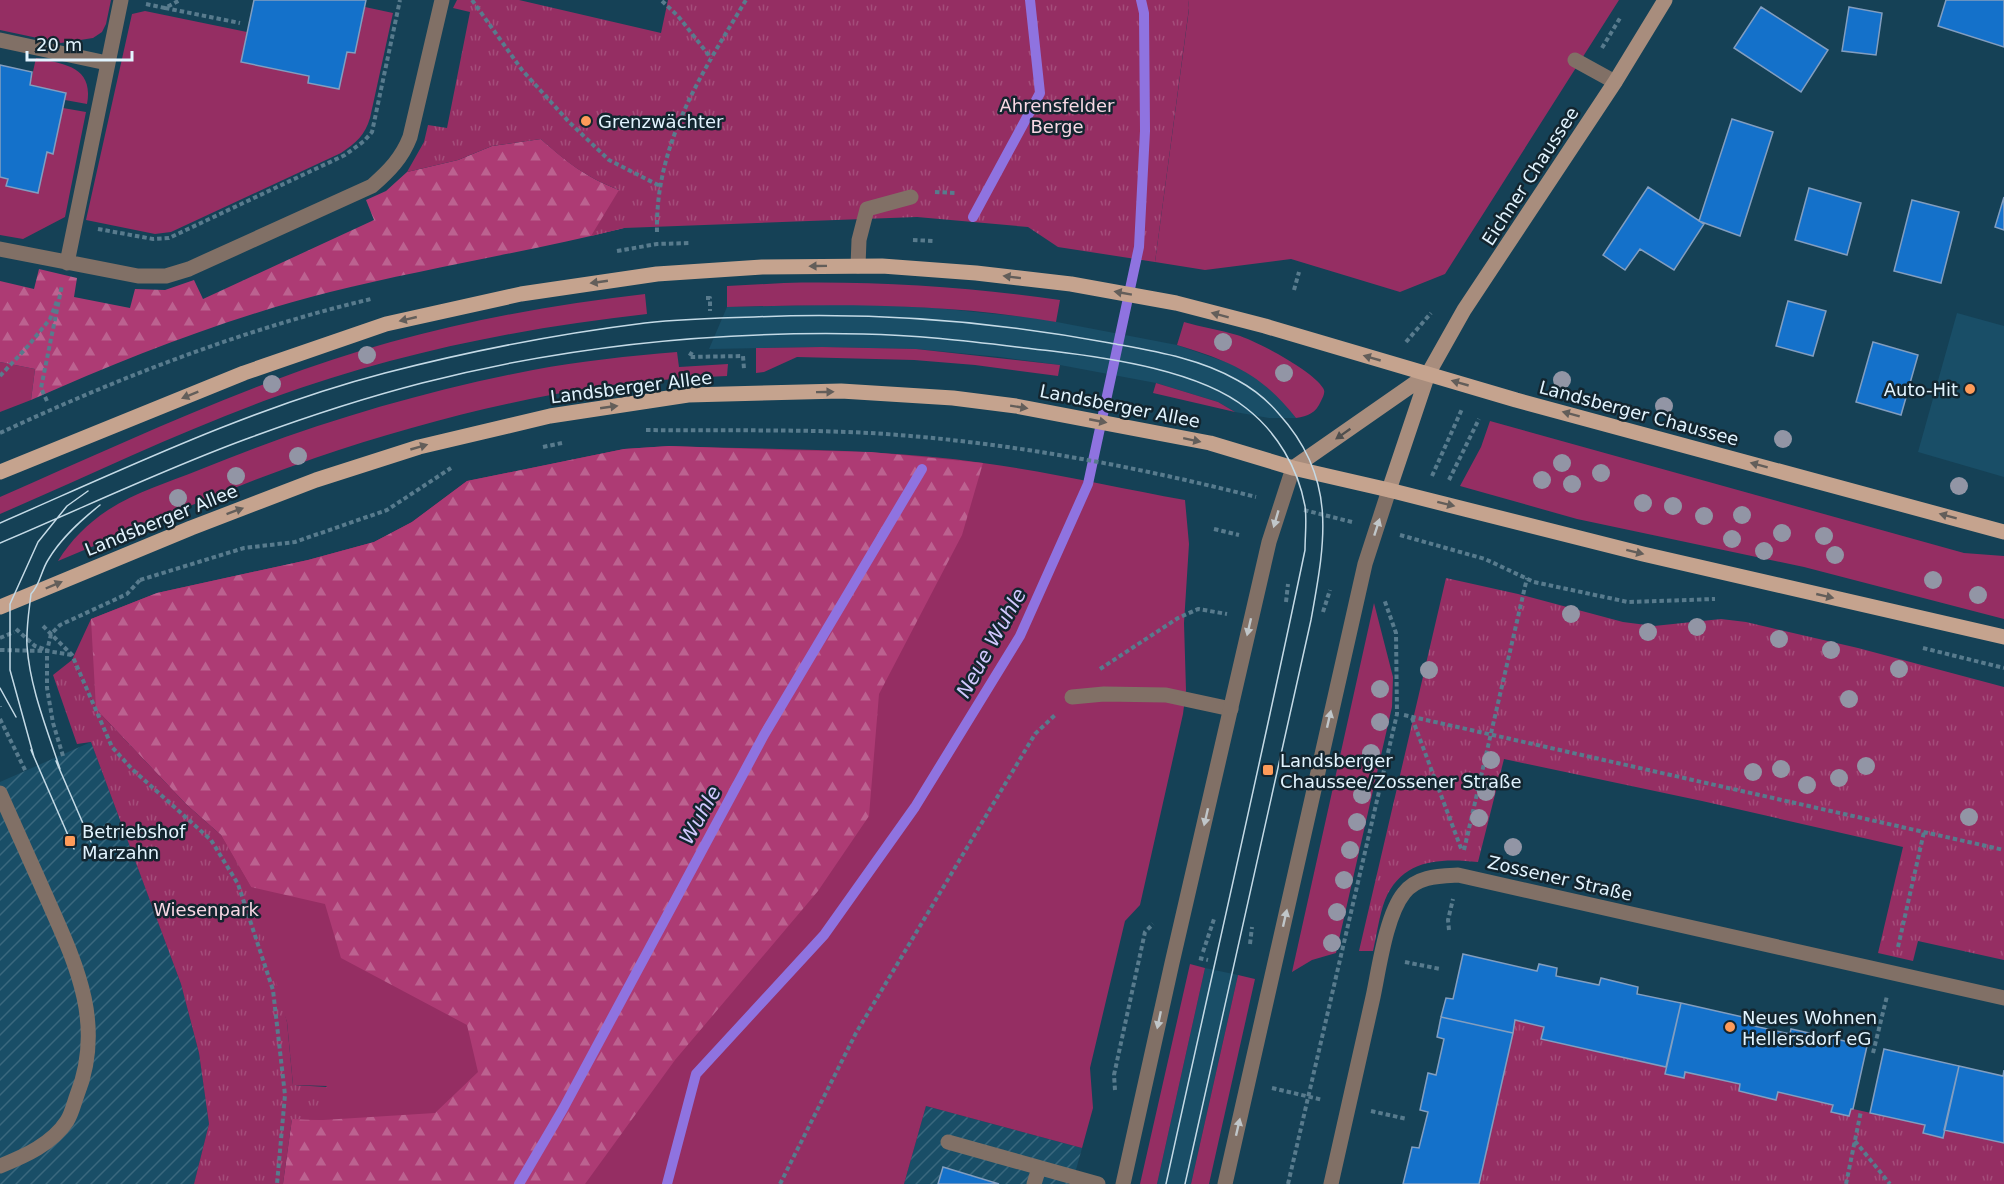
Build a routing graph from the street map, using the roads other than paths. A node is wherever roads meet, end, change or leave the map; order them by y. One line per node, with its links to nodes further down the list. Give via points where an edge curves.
1 (121, 0): 6 (street)
2 (442, 0): 10 (street, via 405,152 372,186 177,273 138,276)
3 (1665, 0): 7 (main road, Eichner Chaussee)
4 (0, 40): 6 (street)
5 (1575, 60): 7 (street)
6 (107, 63): 10 (street)
7 (1615, 82): 12 (main road, Eichner Chaussee, via 1464,310)
8 (911, 197): 11 (street, via 867,209 859,240)
9 (0, 249): 10 (street)
10 (67, 263)
11 (858, 266): 12 (main road, Landsberger Chaussee, one-way to 11, via 1176,303 1071,284); 14 (main road, one-way to 14, via 657,274 521,294 386,324 244,373)
12 (1428, 374): 13 (main road, Eichner Chaussee, one-way to 13); 15 (main road, Eichner Chaussee); 16 (main road, Landsberger Chaussee, one-way to 12)
13 (1293, 468): 15 (main road); 17 (main road, Landsberger Allee, one-way to 13, via 316,480 419,447 550,416 688,396 841,391 953,398 1062,414 1210,443); 20 (street, one-way to 20, via 1269,542)
14 (0, 472)
15 (1389, 490): 18 (main road, one-way to 18, via 1643,555); 29 (street, one-way to 15, via 1365,564)
16 (2004, 532)
17 (0, 607)
18 (2004, 638)
19 (1072, 697): 20 (street, via 1166,695)
20 (1231, 709): 28 (street, one-way to 28)
21 (0, 794): 24 (street, via 71,953 86,1002 88,1047 82,1084 67,1120 49,1140)
22 (2004, 998): 30 (street, Zossener Straße, via 1458,875 1433,876 1405,892 1394,912)
23 (948, 1142): 25 (street)
24 (0, 1166)
25 (1039, 1168): 26 (street); 27 (street)
26 (1035, 1184)
27 (1098, 1184)
28 (1123, 1184)
29 (1226, 1184)
30 (1331, 1184)

